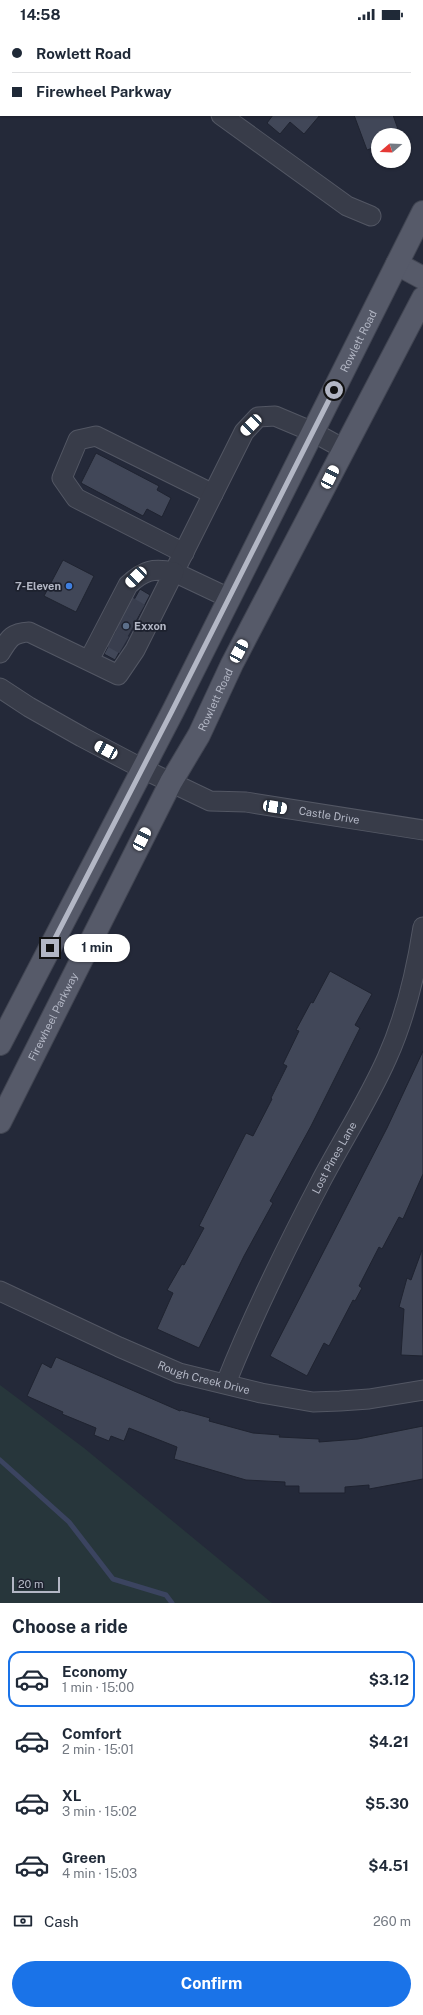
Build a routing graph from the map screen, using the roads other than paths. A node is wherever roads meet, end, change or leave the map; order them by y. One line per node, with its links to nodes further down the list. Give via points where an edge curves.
1 (222, 116): 3 (street, via 347,206)
2 (423, 212): 4 (main road, Rowlett Road)
3 (371, 216)
4 (397, 264): 5 (main road); 7 (main road, Rowlett Road)
5 (423, 278)
6 (423, 298): 8 (main road, Rowlett Road)
7 (313, 432): 8 (street); 9 (street, via 275,416 258,418 244,432); 12 (main road, Rowlett Road)
8 (344, 449): 18 (main road, Rowlett Road, via 232,664 199,735)
9 (213, 494): 10 (street); 10 (street, via 96,436 78,440 62,478 76,498)
10 (184, 553): 11 (street)
11 (174, 572): 12 (street); 13 (street); 13 (street, via 158,569 136,577 128,585)
12 (230, 598): 17 (main road, Rowlett Road)
13 (126, 626): 15 (street); 15 (street, via 118,675)
14 (0, 653): 15 (street, via 9,639 17,633 29,632)
15 (89, 660)
16 (0, 688): 17 (street, Castle Drive, via 29,707)
17 (143, 769): 18 (street, Castle Drive); 22 (main road)
18 (171, 782): 19 (street, Castle Drive, via 210,801 246,802); 23 (main road, Firewheel Parkway)
19 (423, 830)
20 (423, 927): 21 (street, Lost Pines Lane)
21 (420, 971): 25 (street, Lost Pines Lane, via 387,1058 282,1260 241,1345)
22 (0, 1044)
23 (0, 1122)
24 (0, 1290): 25 (street, Rough Creek Drive, via 172,1370)
25 (226, 1383): 26 (street, Rough Creek Drive, via 262,1393 313,1402 368,1399)
26 (423, 1390)

